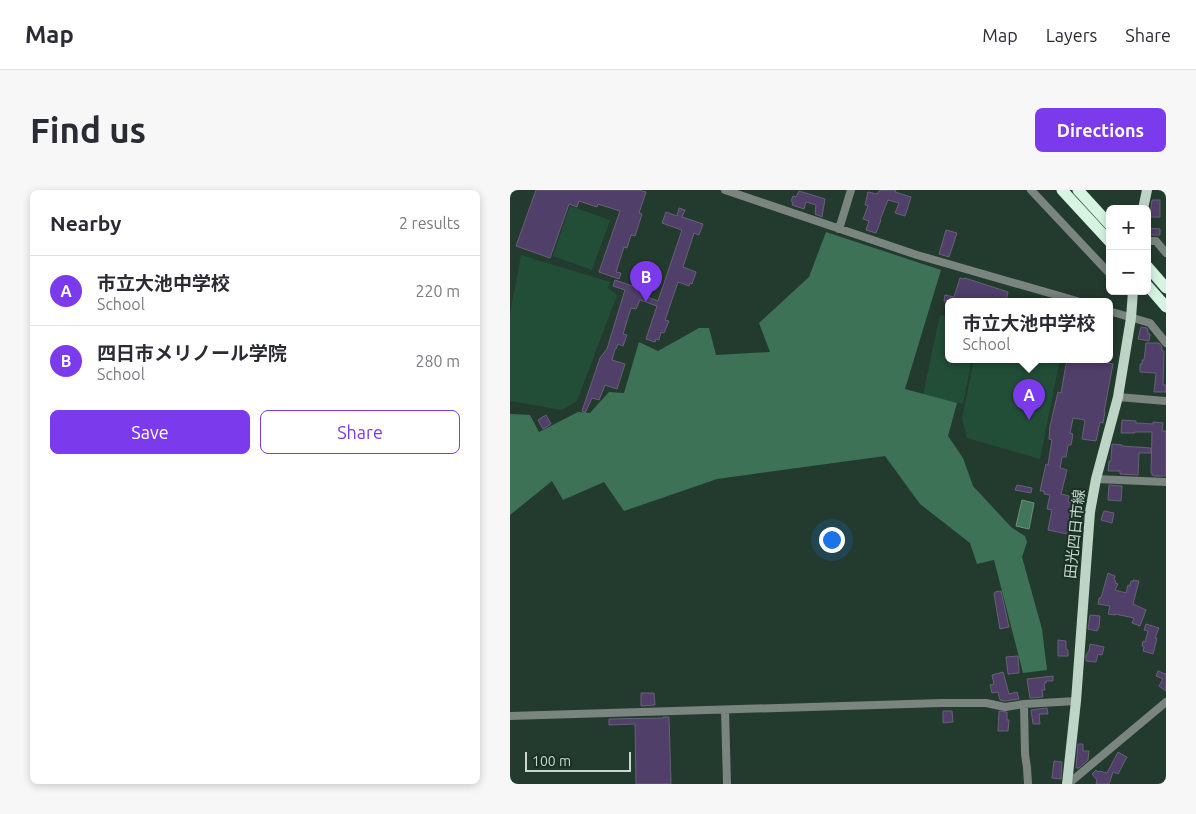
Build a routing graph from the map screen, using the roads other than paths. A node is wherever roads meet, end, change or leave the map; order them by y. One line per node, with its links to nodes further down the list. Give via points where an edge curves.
1 (725, 190): 9 (street)
2 (851, 190): 9 (street)
3 (1031, 190): 15 (street)
4 (1062, 190): 10 (highway)
5 (1078, 190): 8 (highway)
6 (1147, 190): 7 (main road)
7 (1145, 205)
8 (1106, 221)
9 (839, 229): 20 (street, via 916,256)
10 (1106, 238)
11 (1165, 240): 13 (street)
12 (1151, 241): 13 (street)
13 (1156, 241): 14 (street)
14 (1166, 253)
15 (1106, 270)
16 (1151, 271): 17 (highway)
17 (1166, 288)
18 (1151, 290): 21 (highway)
19 (1131, 295): 23 (main road, 田光四日市線)
20 (1066, 298)
21 (1166, 307)
22 (1113, 312): 23 (street)
23 (1131, 318): 24 (street, via 1150,323); 25 (main road, 田光四日市線)
24 (1166, 343)
25 (1118, 397): 26 (street); 27 (main road, 田光四日市線)
26 (1166, 401)
27 (1096, 479): 28 (street); 29 (main road, 田光四日市線, via 1087,544)
28 (1166, 482)
29 (1076, 701): 31 (street); 36 (main road, 田光四日市線)
30 (1166, 702): 36 (street)
31 (1024, 704): 32 (street, via 1005,707 941,703); 35 (street)
32 (725, 710): 33 (street); 34 (street)
33 (510, 716)
34 (727, 784)
35 (1028, 784)
36 (1068, 784)

